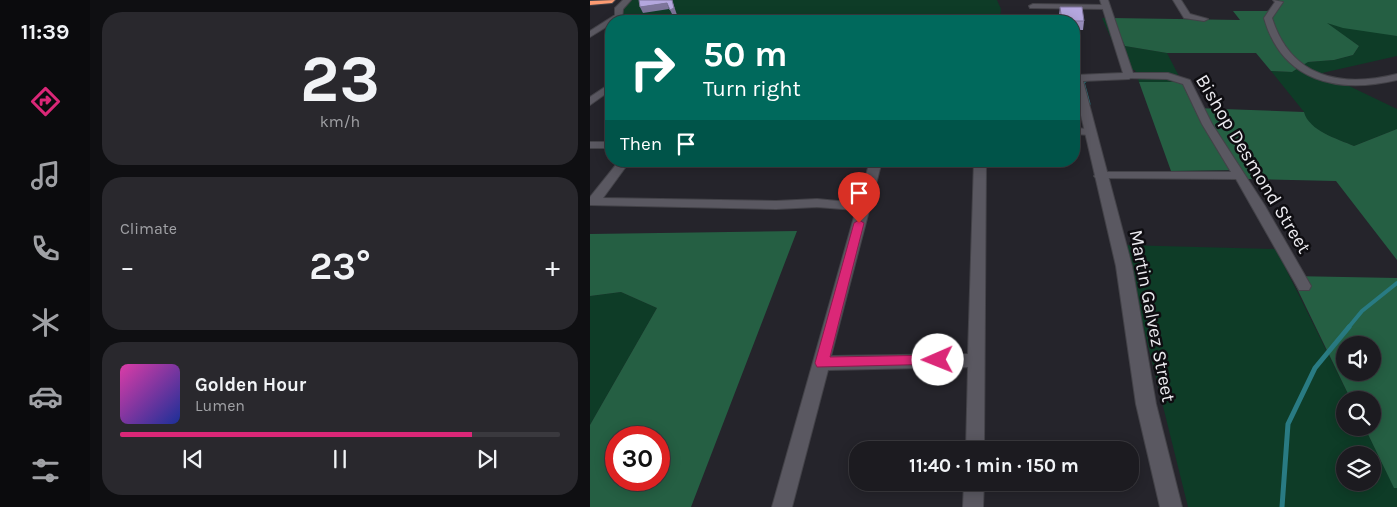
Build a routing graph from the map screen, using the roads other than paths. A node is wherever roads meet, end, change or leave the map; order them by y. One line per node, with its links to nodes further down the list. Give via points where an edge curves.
1 (601, 0): 5 (highway)
2 (626, 0): 8 (highway)
3 (1177, 0): 10 (street, via 1187,16)
4 (1277, 0): 13 (street, via 1279,2 1268,18 1271,28 1289,59 1306,72 1333,80 1358,82)
5 (590, 3): 8 (highway)
6 (1105, 3): 7 (street); 12 (street)
7 (1034, 6)
8 (615, 8)
9 (605, 19): 11 (street)
10 (1204, 19)
11 (590, 35)
12 (1129, 76): 14 (street); 25 (street, Bishop Desmond Street, via 1168,76 1186,82)
13 (1397, 77)
14 (1080, 78)
15 (605, 91): 16 (street)
16 (590, 102)
17 (1080, 114): 18 (street, Martin Galvez Street)
18 (1082, 132): 24 (street, Martin Galvez Street)
19 (605, 144): 20 (street)
20 (590, 145)
21 (620, 167): 26 (street)
22 (874, 167): 27 (street)
23 (980, 167): 29 (street)
24 (1100, 176): 25 (street); 35 (street, Martin Galvez Street, via 1124,266 1146,404)
25 (1239, 176): 28 (street, Bishop Desmond Street)
26 (592, 201): 27 (street, via 817,203)
27 (864, 207): 30 (street)
28 (1304, 286)
29 (976, 360): 30 (street); 31 (street)
30 (822, 363): 33 (street)
31 (974, 441)
32 (974, 491): 34 (street)
33 (782, 507)
34 (973, 507)
35 (1171, 507)

